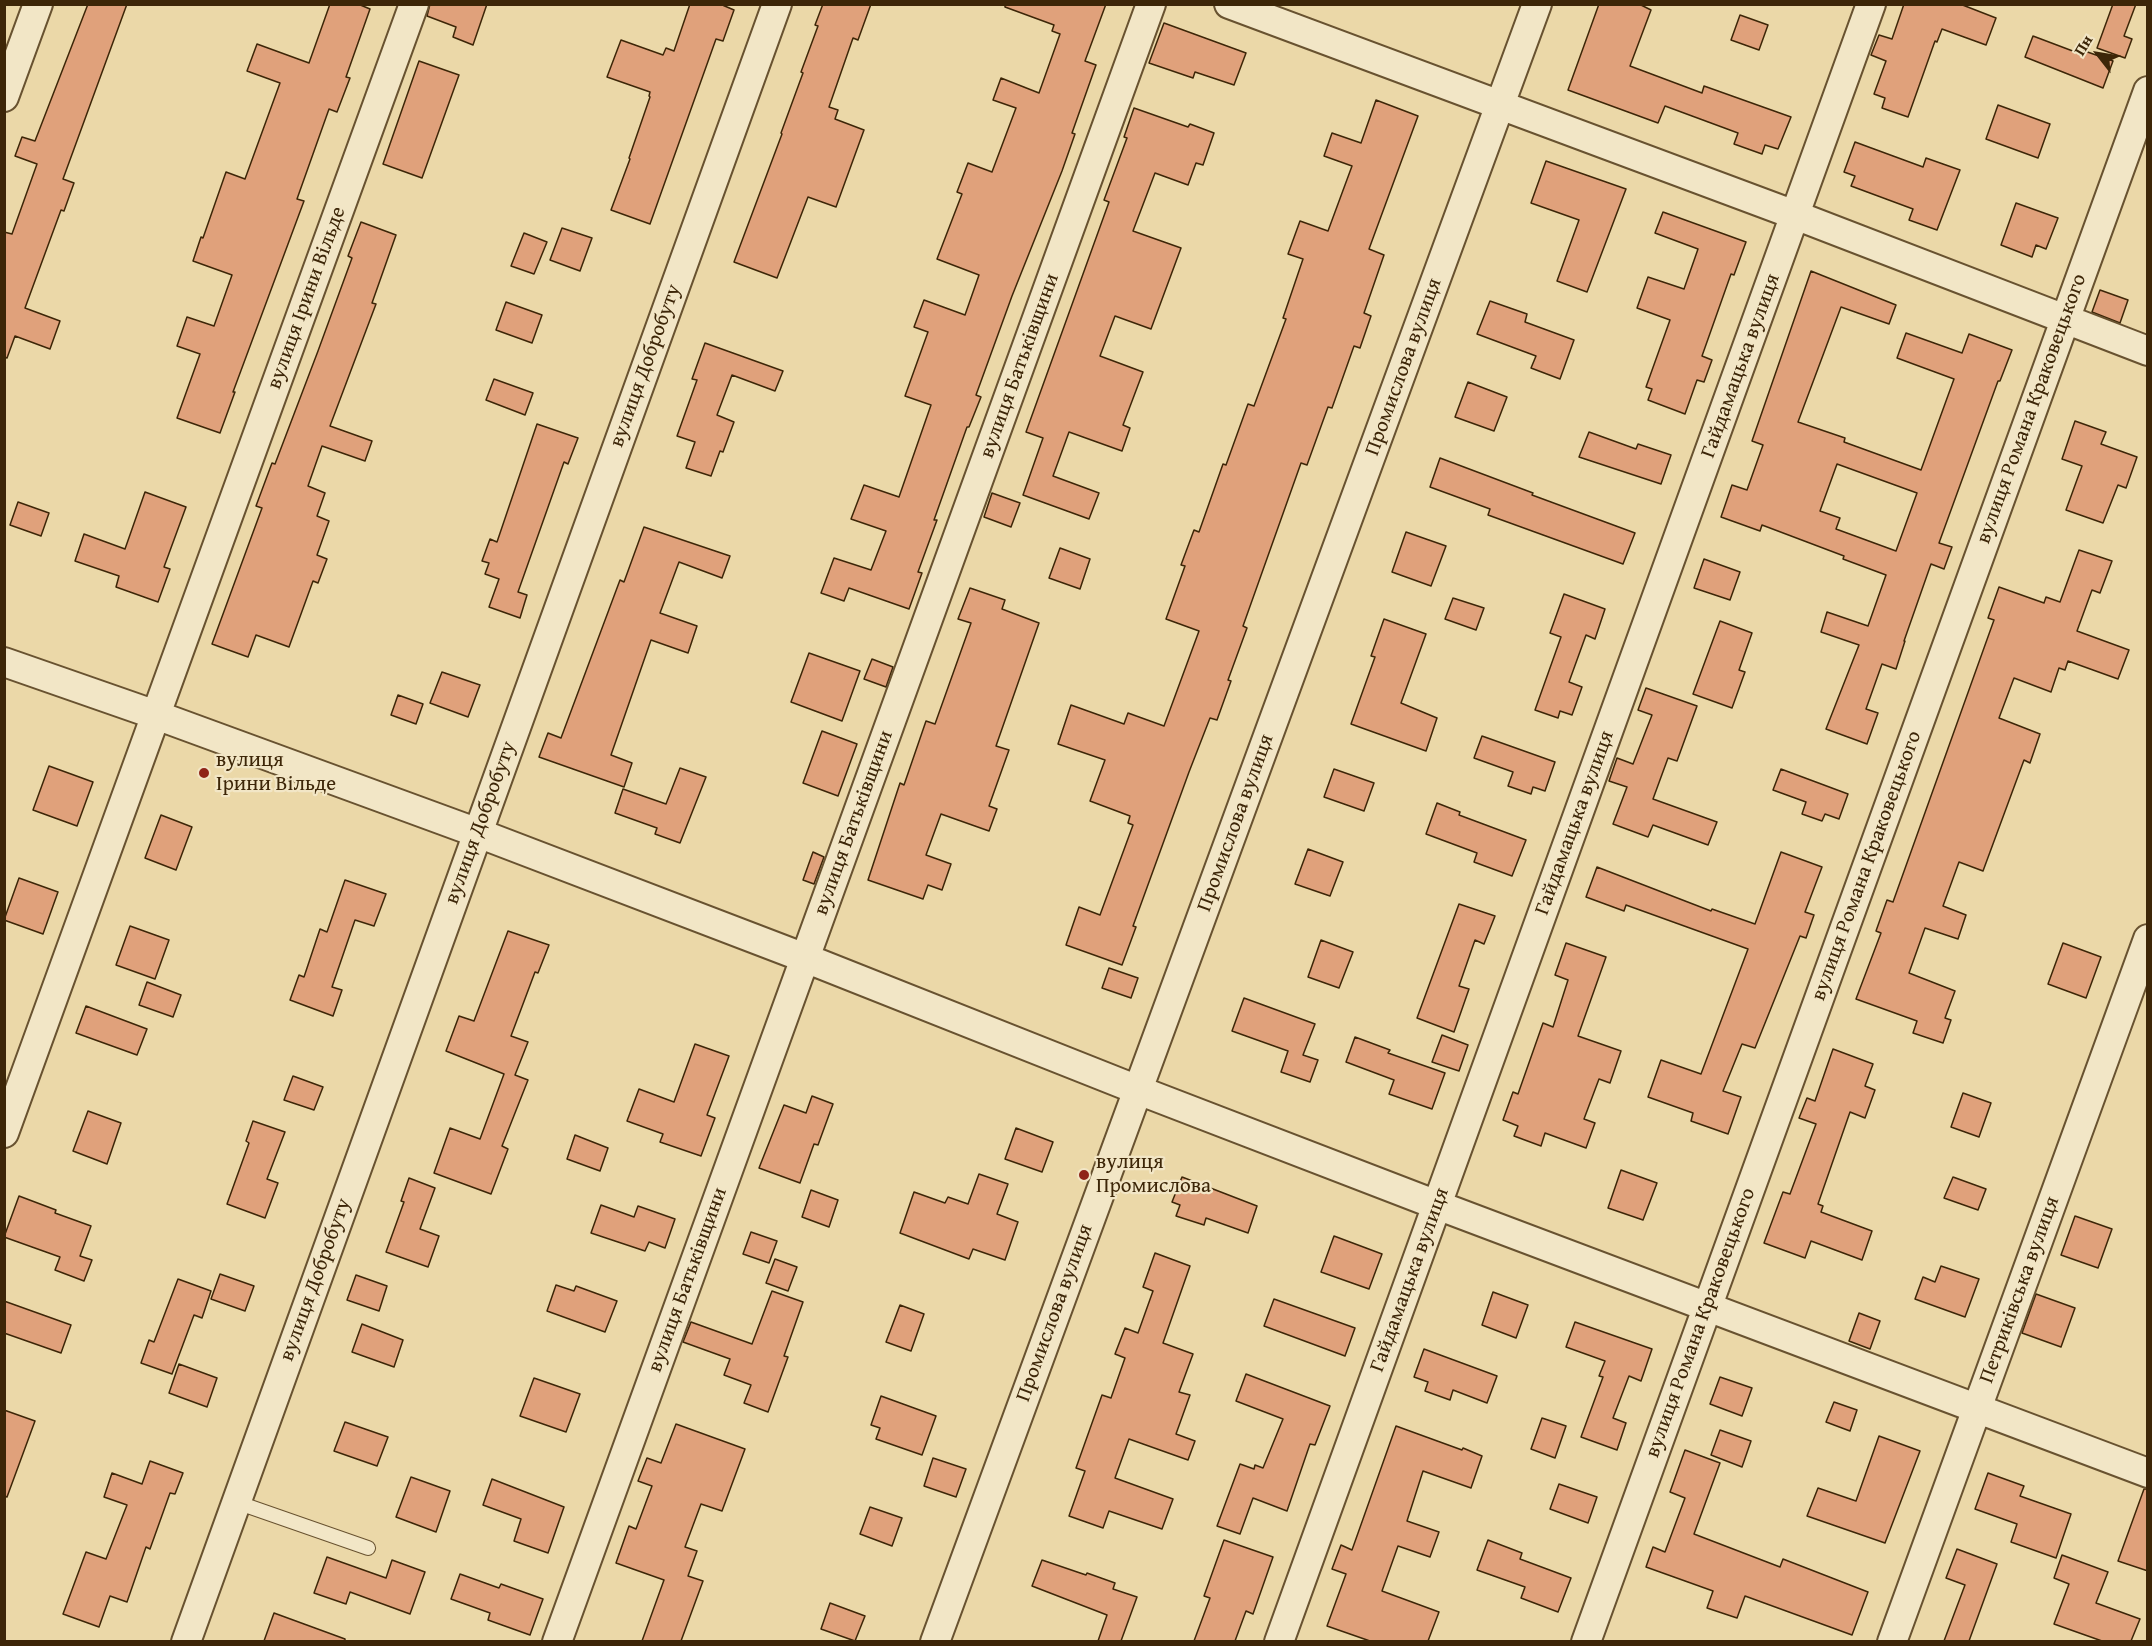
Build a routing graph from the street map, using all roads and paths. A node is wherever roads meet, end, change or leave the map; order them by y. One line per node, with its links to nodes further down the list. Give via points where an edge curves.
1 (38, 4): 9 (street)
2 (414, 4): 15 (street, вулиця Ірини Вільде)
3 (777, 4): 16 (street, вулиця Добробуту)
4 (1151, 4): 18 (street, вулиця Батьківщини)
5 (1229, 4): 10 (street)
6 (1537, 4): 10 (street, Промислова вулиця)
7 (1871, 4): 11 (street, Гайдамацька вулиця)
8 (2148, 91): 12 (street, вулиця Романа Краковецького)
9 (4, 97)
10 (1499, 106): 11 (street); 19 (street, Промислова вулиця)
11 (1795, 215): 12 (street); 21 (street, Гайдамацька вулиця)
12 (2065, 320): 13 (street); 22 (street, вулиця Романа Краковецького)
13 (2148, 351)
14 (4, 662): 15 (street)
15 (156, 715): 16 (street); 20 (street, вулиця Ірини Вільде)
16 (478, 832): 18 (street); 25 (street, вулиця Добробуту)
17 (2148, 939): 23 (street, Петриківська вулиця)
18 (805, 958): 19 (street); 28 (street, вулиця Батьківщини)
19 (1138, 1090): 21 (street); 29 (street, Промислова вулиця)
20 (4, 1133)
21 (1437, 1205): 22 (street); 30 (street, Гайдамацька вулиця)
22 (1707, 1306): 23 (street); 31 (street, вулиця Романа Краковецького)
23 (1977, 1408): 24 (street); 32 (street, Петриківська вулиця)
24 (2148, 1473)
25 (236, 1502): 26 (lane); 27 (street, вулиця Добробуту)
26 (368, 1548)
27 (186, 1641)
28 (557, 1641)
29 (935, 1641)
30 (1279, 1641)
31 (1586, 1641)
32 (1892, 1641)

